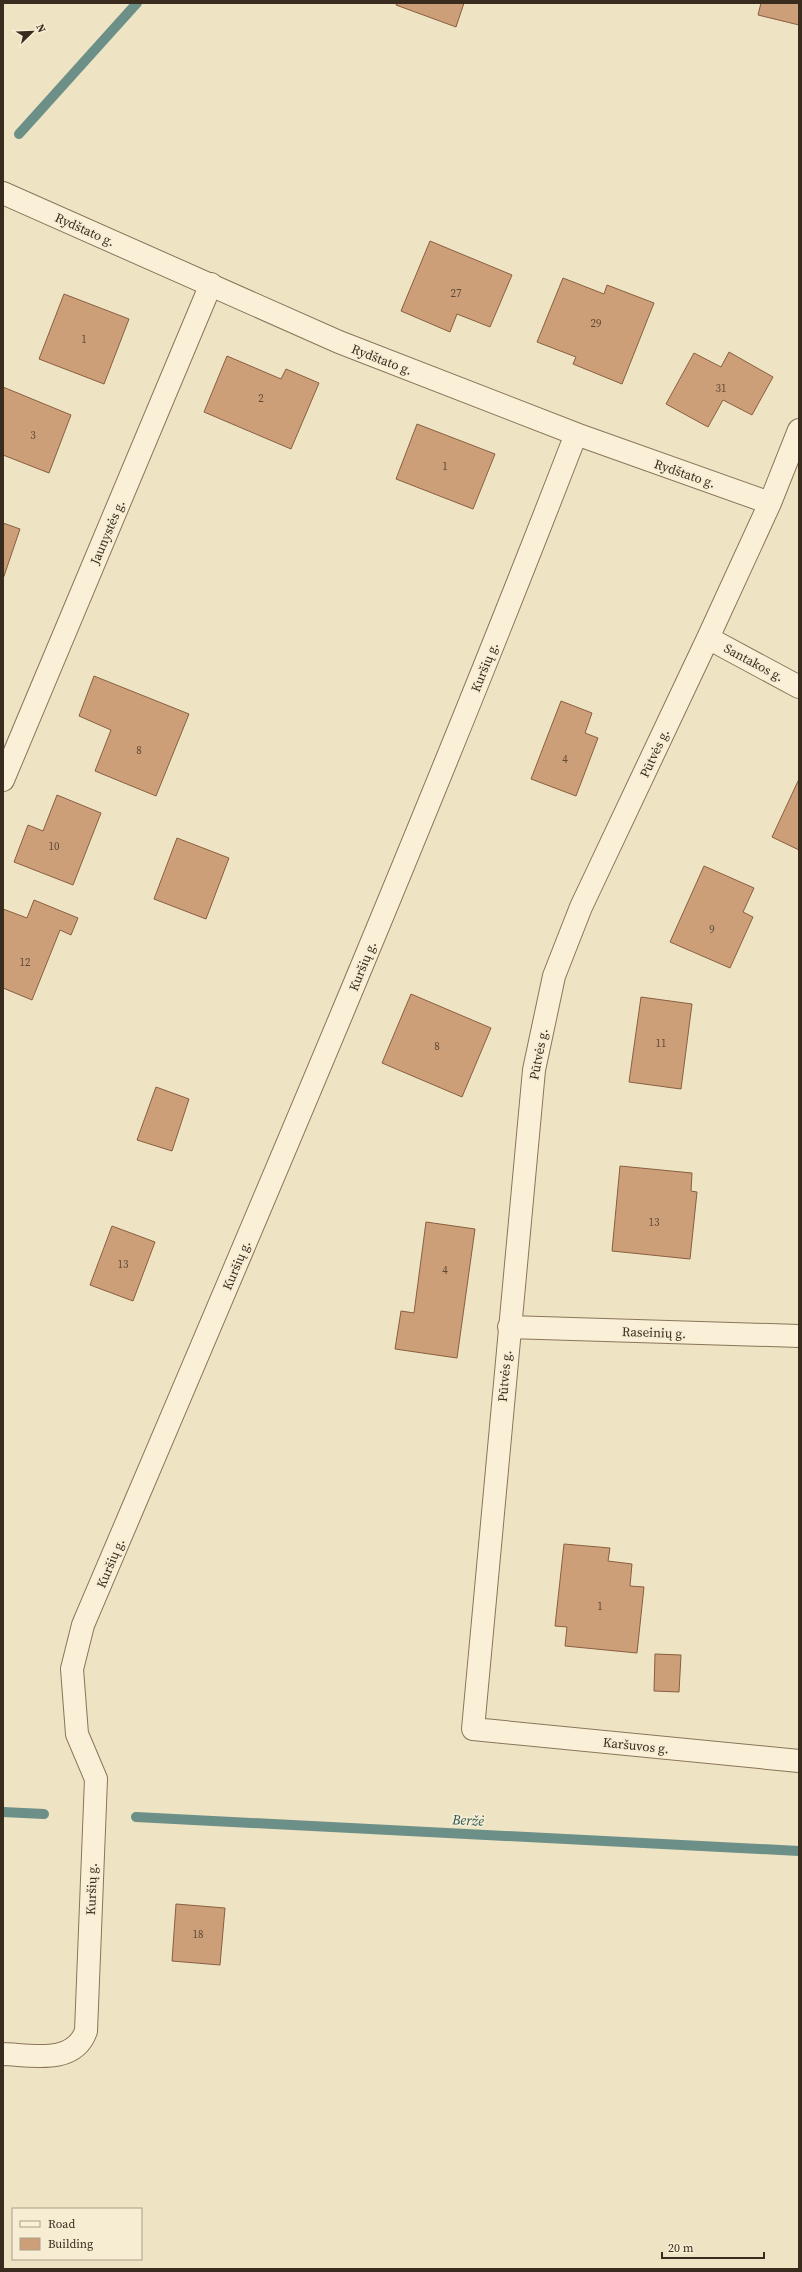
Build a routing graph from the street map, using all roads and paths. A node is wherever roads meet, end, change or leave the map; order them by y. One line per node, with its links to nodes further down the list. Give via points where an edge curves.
1 (3, 193): 2 (street, Rydštato g.)
2 (211, 284): 4 (street, Rydštato g., via 340,342); 8 (street, Jaunystės g.)
3 (799, 430): 5 (street, Pūtvės g.)
4 (576, 434): 5 (street, Rydštato g.); 13 (street, Kuršių g., via 508,610 323,1061 83,1625 72,1669 77,1734 96,1779 86,2032 82,2043 71,2052 56,2055)
5 (770, 503): 6 (street, Pūtvės g.)
6 (708, 638): 7 (street, Santakos g.); 9 (street, Pūtvės g., via 581,907 554,976 534,1070)
7 (799, 687)
8 (3, 780)
9 (509, 1328): 10 (street, Raseinių g.); 11 (street, Pūtvės g.)
10 (799, 1336)
11 (473, 1729): 12 (street, Karšuvos g.)
12 (799, 1761)
13 (3, 2054)

